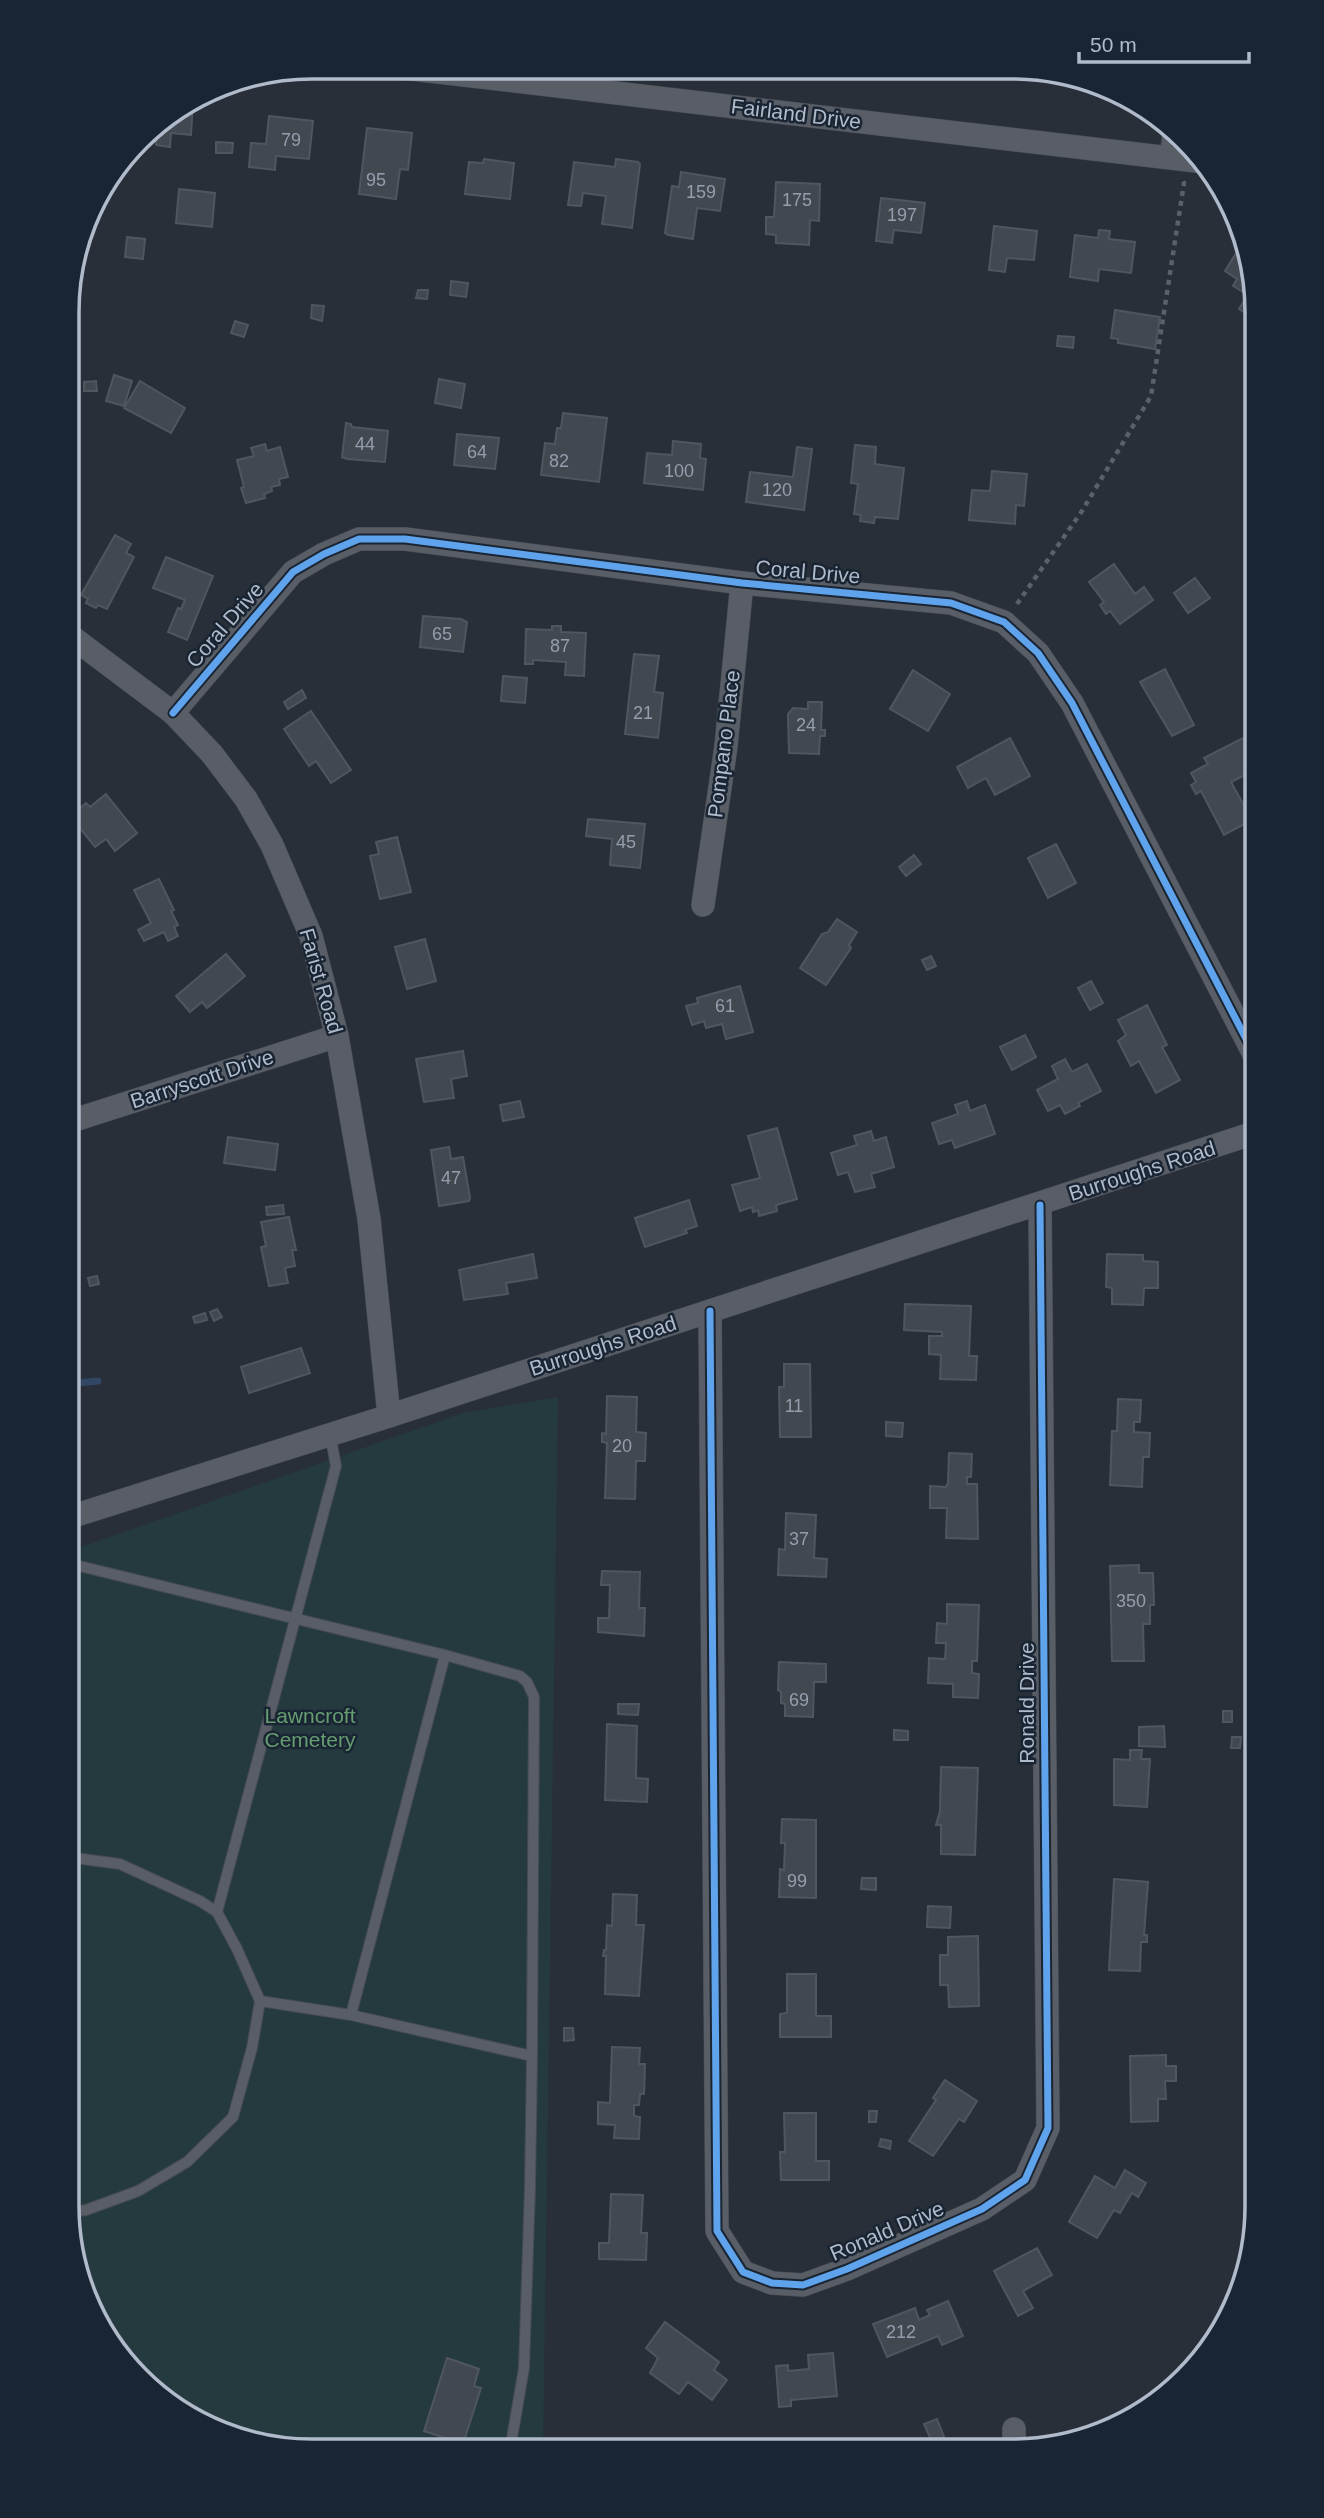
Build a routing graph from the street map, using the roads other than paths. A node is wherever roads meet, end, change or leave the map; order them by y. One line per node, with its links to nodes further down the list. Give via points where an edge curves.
1 (498, 79): 3 (street, Fairland Drive)
2 (1167, 138): 3 (lane)
3 (1165, 157): 4 (street, Fairland Drive)
4 (1189, 160)
5 (743, 583): 7 (street, Coral Drive, via 405,539 359,539 293,572); 8 (street, Pompano Place); 10 (street, Coral Drive, via 951,603 1004,622 1038,653 1072,703)
6 (79, 642): 7 (street, Farist Road)
7 (173, 713): 9 (street, Farist Road, via 246,799 272,845 311,936)
8 (703, 905)
9 (337, 1036): 11 (street, Barryscott Drive); 15 (street, Farist Road, via 369,1219)
10 (1245, 1037)
11 (79, 1118)
12 (1245, 1136): 13 (street, Burroughs Road)
13 (1040, 1205): 14 (street, Burroughs Road); 14 (street, Ronald Drive, via 1048,2128 1026,2180 982,2209 803,2285 772,2283 743,2272 717,2231)
14 (710, 1311): 15 (street, Burroughs Road)
15 (389, 1416): 16 (street, Burroughs Road)
16 (330, 1433): 17 (street, Burroughs Road); 19 (lane, via 337,1466)
17 (79, 1514)
18 (79, 1566): 19 (lane)
19 (296, 1618): 20 (lane); 22 (lane)
20 (445, 1656): 24 (lane); 25 (lane, via 520,1676 534,1697)
21 (79, 1859): 22 (lane, via 120,1864)
22 (217, 1912): 23 (lane)
23 (260, 2001): 24 (lane); 26 (lane, via 233,2117 187,2162 138,2191)
24 (351, 2015): 25 (lane)
25 (531, 2056): 27 (lane, via 524,2368)
26 (79, 2211)
27 (512, 2439)

